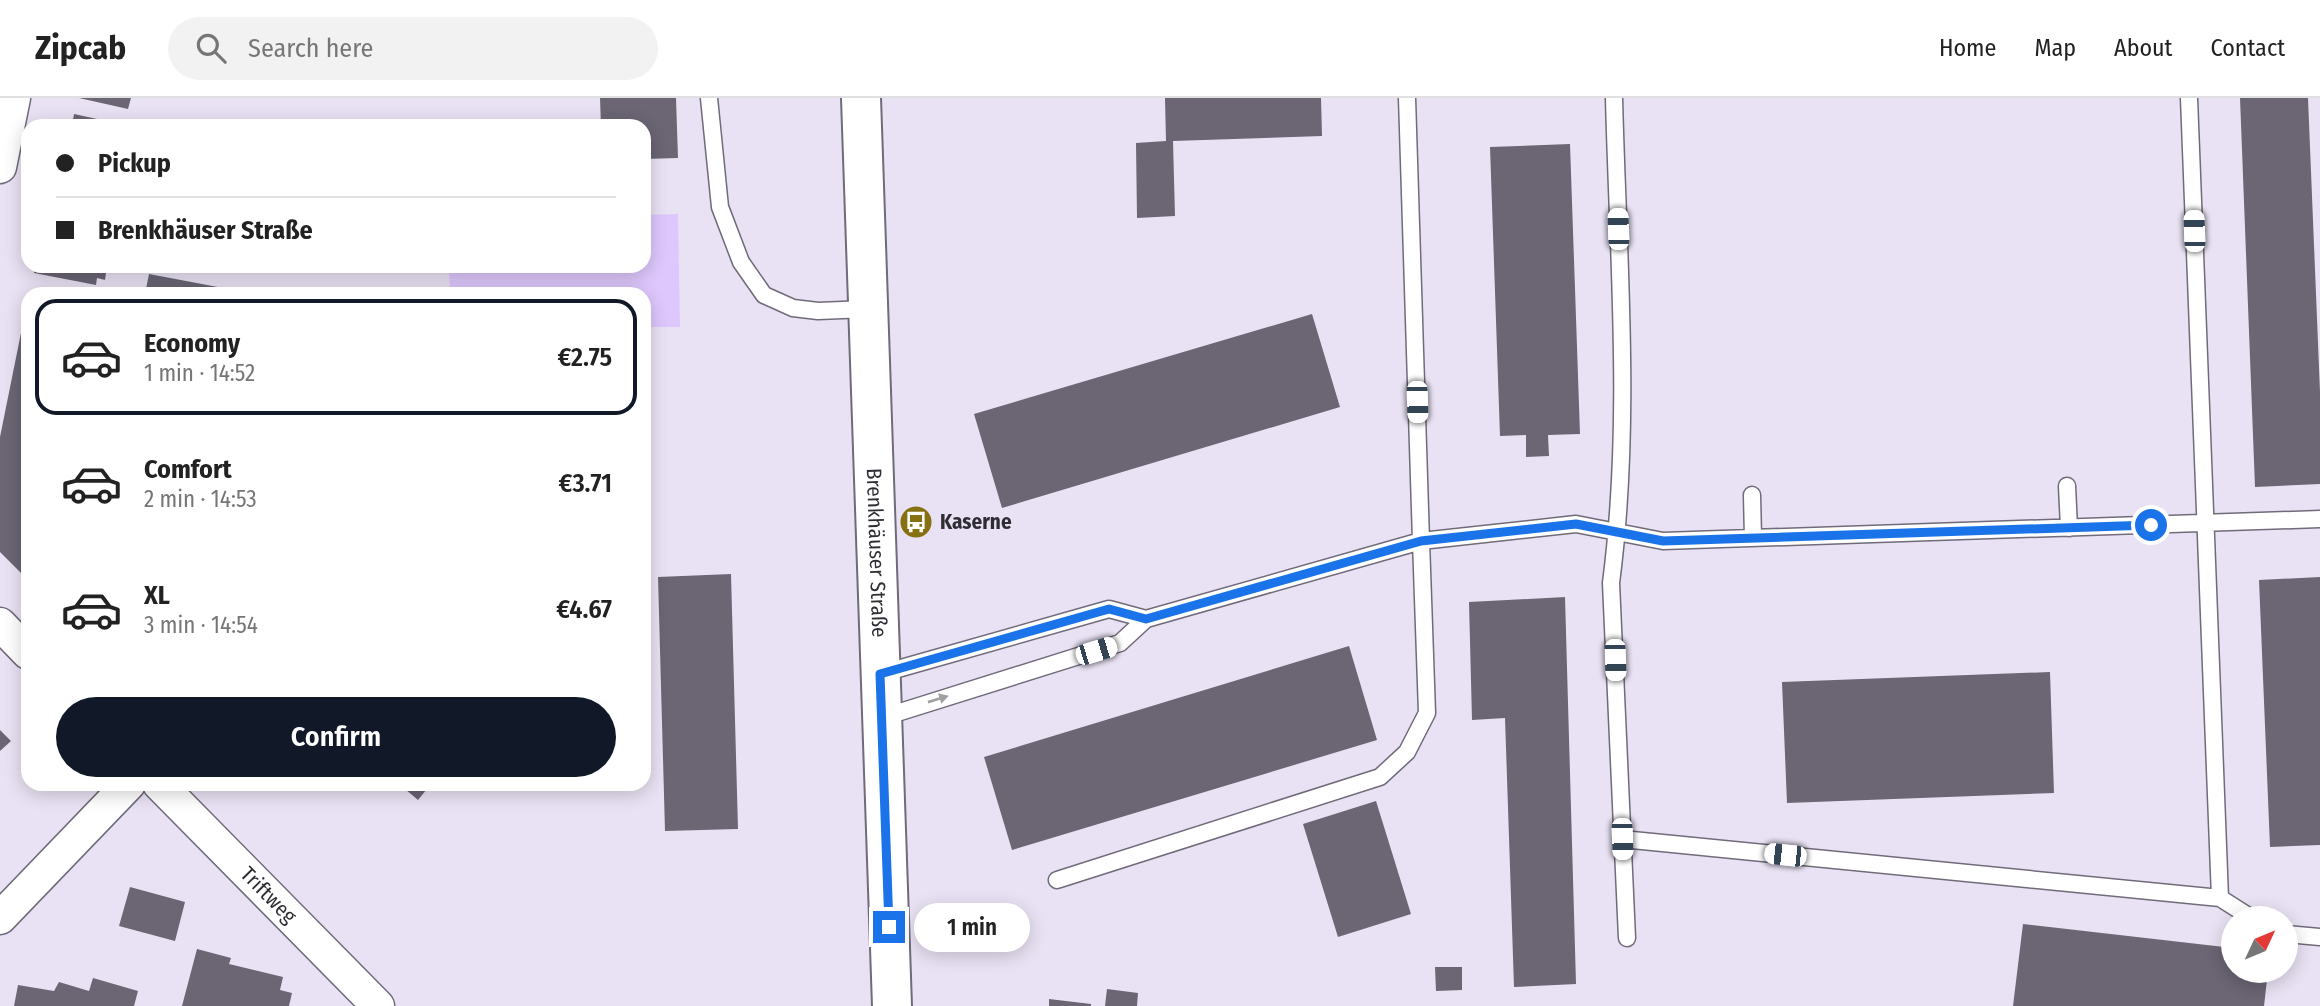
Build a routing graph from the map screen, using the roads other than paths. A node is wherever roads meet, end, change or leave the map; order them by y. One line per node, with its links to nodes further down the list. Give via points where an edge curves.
1 (13, 98): 7 (street)
2 (709, 98): 8 (lane, via 720,208 741,262 764,295 793,309)
3 (861, 98): 8 (main road, Brenkhäuser Straße)
4 (1407, 98): 16 (lane)
5 (1614, 98): 14 (lane, via 1623,439)
6 (2189, 98): 12 (lane)
7 (0, 167)
8 (867, 309): 20 (main road, Brenkhäuser Straße)
9 (2067, 486): 13 (lane)
10 (1752, 495): 15 (lane)
11 (2320, 519): 12 (lane)
12 (2206, 523): 13 (lane); 26 (lane)
13 (2069, 527): 15 (lane)
14 (1618, 532): 15 (lane, via 1663,541); 16 (lane, via 1576,524); 24 (lane, via 1611,583)
15 (1753, 538)
16 (1421, 541): 17 (lane); 25 (lane, via 1427,713 1407,752 1380,777)
17 (1146, 619): 20 (lane, via 1109,609); 21 (lane, one-way to 17, via 1120,643)
18 (0, 624): 19 (street)
19 (21, 646)
20 (880, 674): 21 (main road, Brenkhäuser Straße)
21 (881, 718): 33 (main road, Brenkhäuser Straße)
22 (122, 791): 28 (street)
23 (166, 791): 32 (street, Triftweg)
24 (1622, 839): 26 (lane); 31 (lane)
25 (1057, 880)
26 (2220, 898): 27 (lane)
27 (2233, 906)
28 (0, 918)
29 (2298, 935): 30 (lane)
30 (2320, 937)
31 (1627, 938)
32 (379, 1006)
33 (892, 1006)

